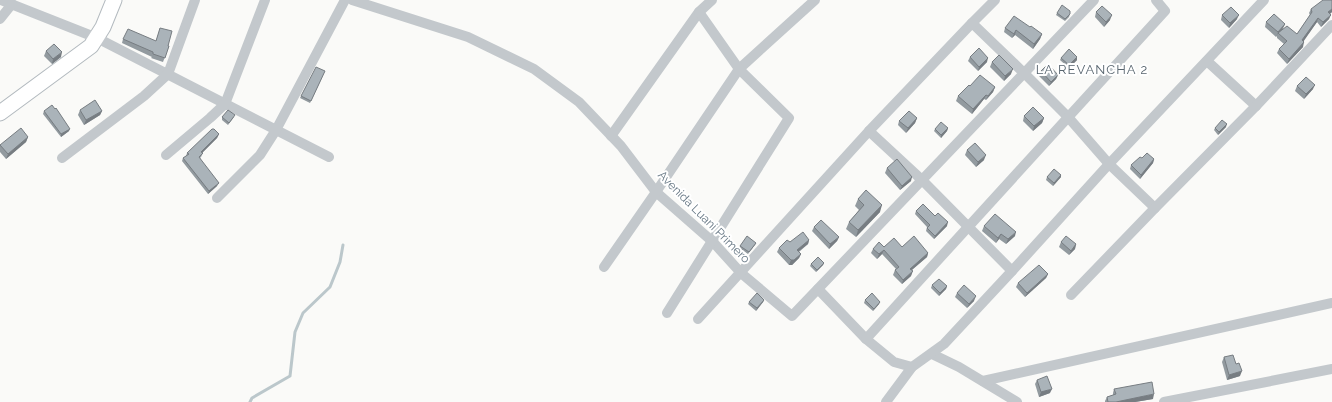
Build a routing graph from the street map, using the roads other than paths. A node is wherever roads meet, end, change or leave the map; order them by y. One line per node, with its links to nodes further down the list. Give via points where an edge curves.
1 (1, 0): 13 (street)
2 (114, 0): 18 (street)
3 (195, 0): 22 (street)
4 (265, 0): 23 (street)
5 (345, 0): 27 (street)
6 (352, 0): 29 (street, Avenida Luani Primero, via 468,37 534,69 579,102)
7 (712, 0): 14 (street)
8 (815, 0): 20 (street)
9 (995, 0): 16 (street)
10 (1094, 0): 21 (street)
11 (1156, 0): 26 (street, via 1165,11)
12 (1264, 0): 19 (street)
13 (12, 4): 15 (street); 18 (street)
14 (698, 12): 20 (street); 29 (street)
15 (0, 19)
16 (972, 23): 21 (street); 28 (street)
17 (1332, 25): 24 (street)
18 (97, 38): 22 (street); 25 (street, via 82,53)
19 (1207, 61): 24 (street); 33 (street)
20 (739, 69): 35 (street); 39 (street, via 789,118)
21 (1024, 73): 26 (street); 34 (street)
22 (168, 74): 23 (street); 32 (street, via 144,96)
23 (225, 104): 27 (street); 30 (street)
24 (1256, 106): 37 (street)
25 (0, 113)
26 (1068, 118): 33 (street); 38 (street)
27 (276, 130): 31 (street); 36 (street, via 260,155)
28 (870, 131): 34 (street); 42 (street)
29 (611, 136): 35 (street, Avenida Luani Primero)
30 (166, 155)
31 (329, 157)
32 (62, 158)
33 (1109, 164): 37 (street); 41 (street)
34 (922, 180): 38 (street); 43 (street)
35 (656, 192): 39 (street, Avenida Luani Primero); 40 (street)
36 (217, 198)
37 (1155, 208): 44 (street)
38 (968, 226): 41 (street); 48 (street)
39 (713, 242): 42 (street, Avenida Luani Primero); 46 (street)
40 (604, 267)
41 (1012, 271): 49 (street)
42 (741, 273): 43 (street, Avenida Luani Primero, via 792,316); 47 (street)
43 (818, 289): 48 (street)
44 (1071, 295)
45 (1332, 303): 52 (street)
46 (667, 313)
47 (698, 319)
48 (866, 339): 50 (street, via 894,362)
49 (932, 354): 50 (street); 52 (street)
50 (912, 367): 53 (street)
51 (1332, 369): 55 (street)
52 (982, 381): 54 (street)
53 (886, 402)
54 (1017, 402)
55 (1164, 402)

